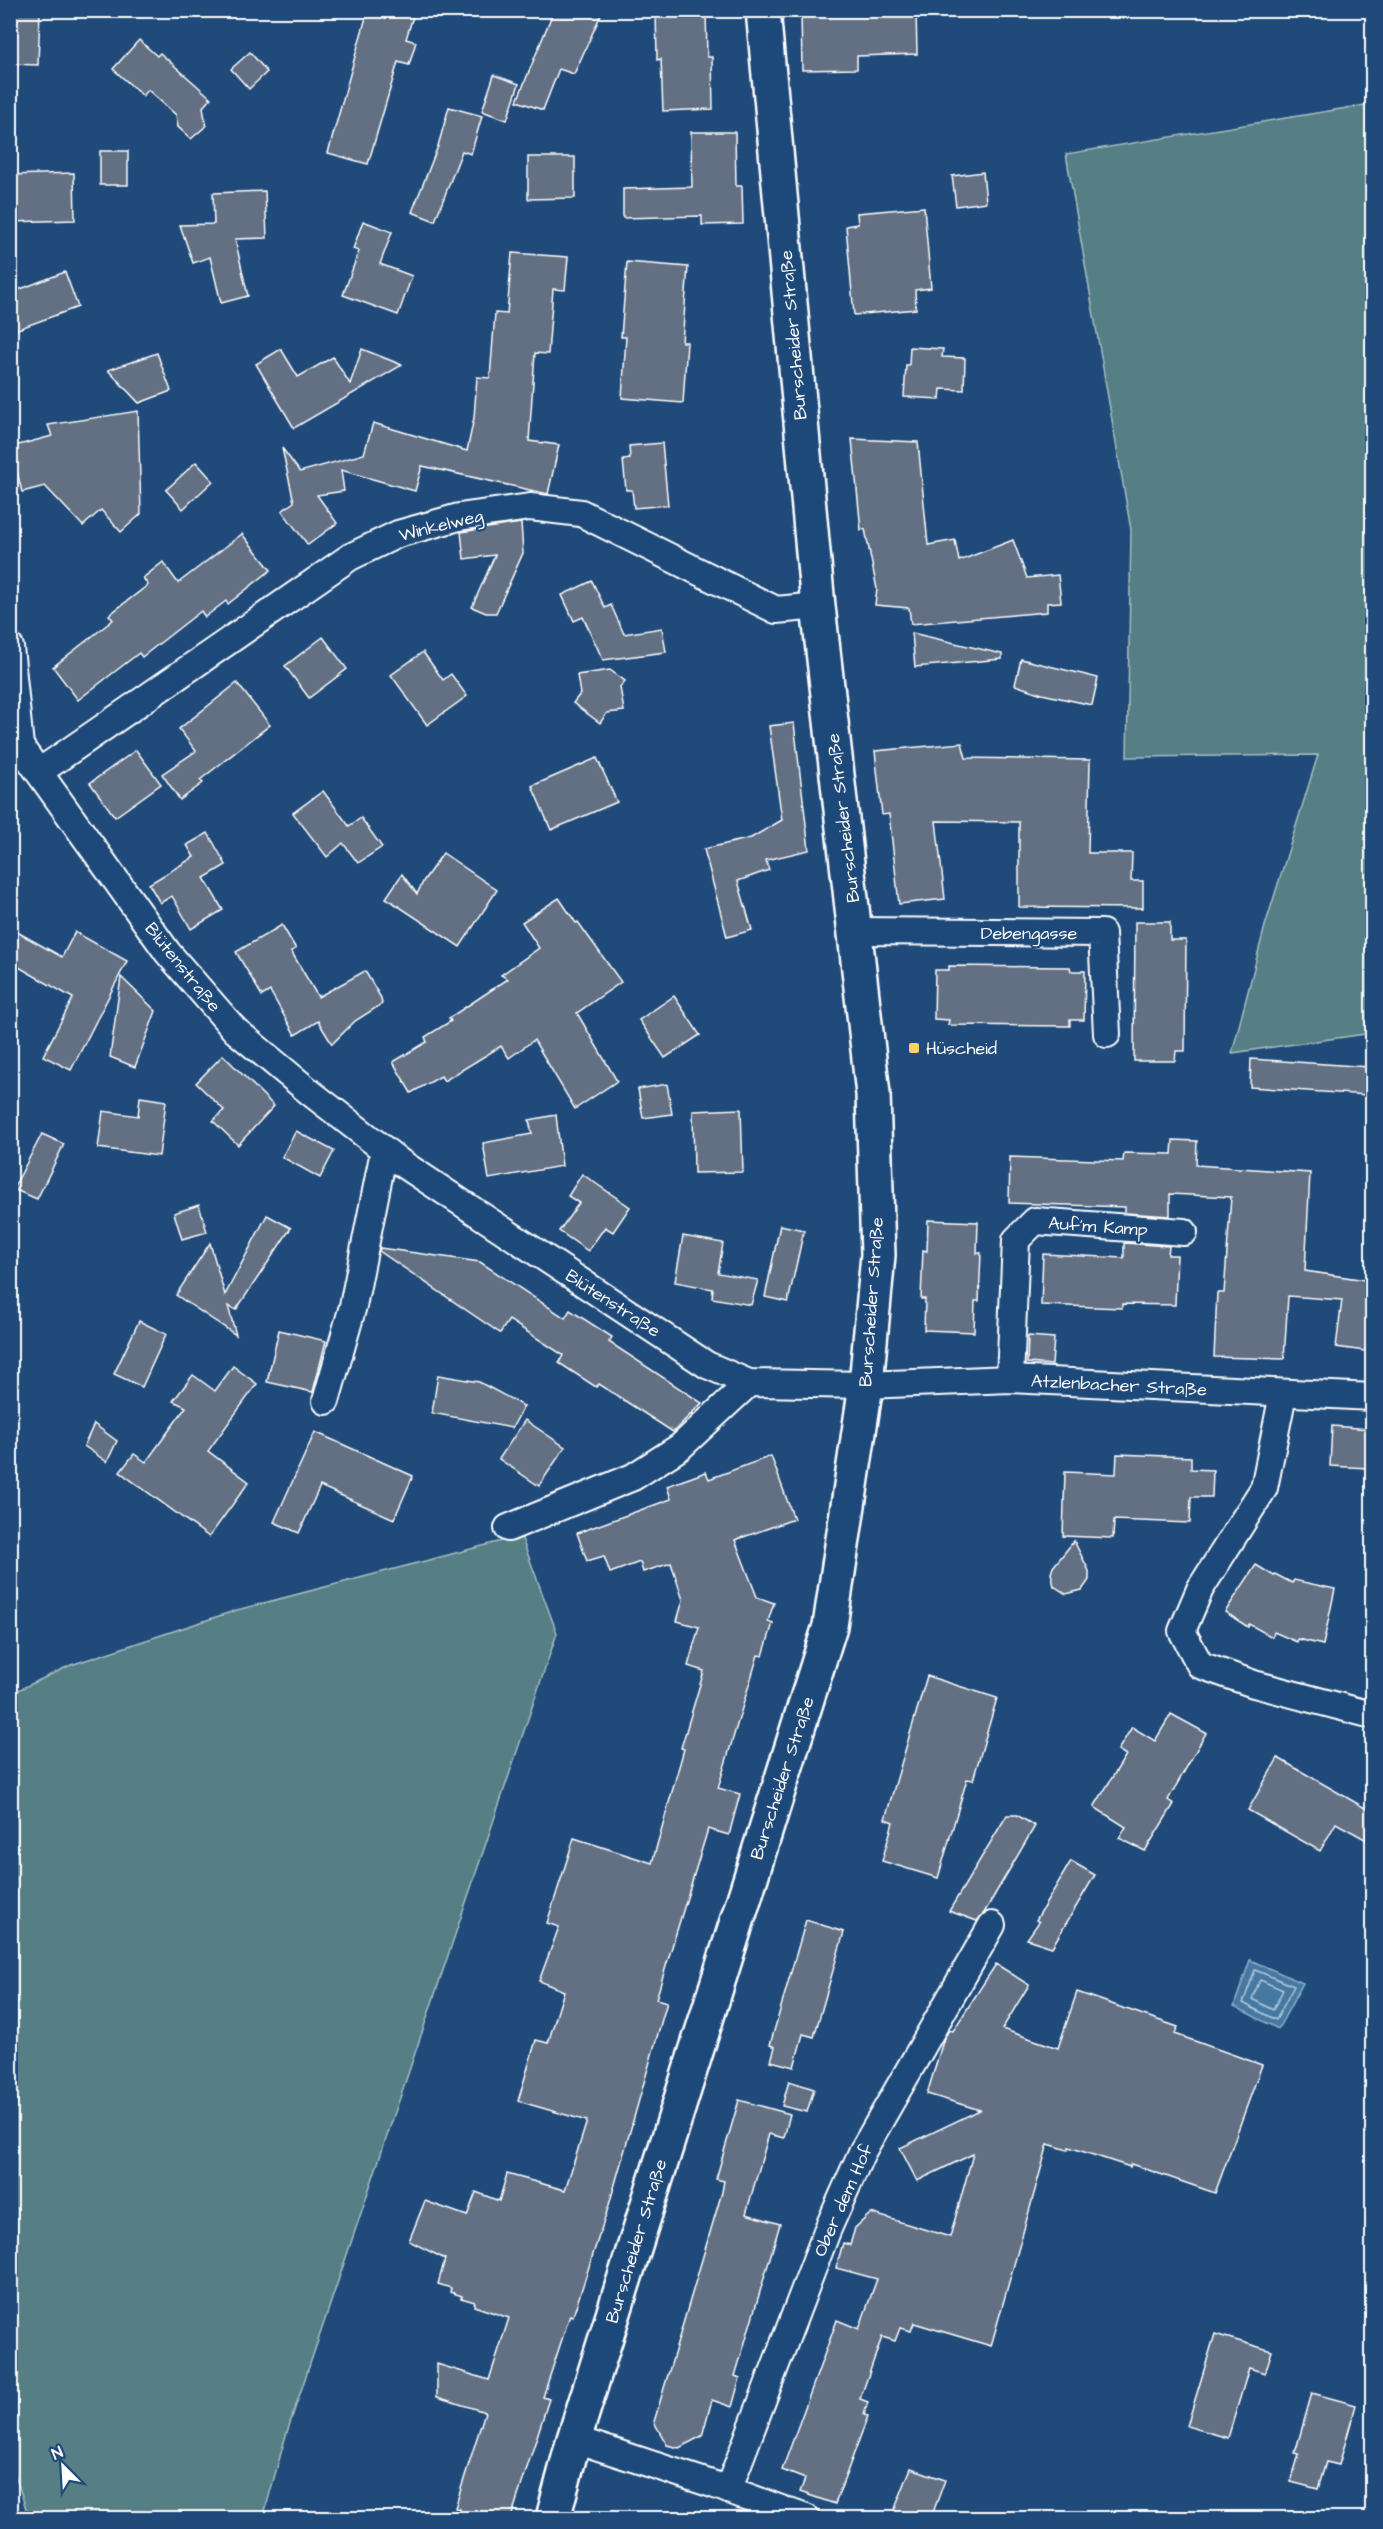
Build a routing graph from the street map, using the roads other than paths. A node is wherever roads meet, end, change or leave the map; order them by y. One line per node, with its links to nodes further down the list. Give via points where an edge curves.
1 (763, 10): 2 (main road, Burscheider Straße)
2 (818, 606): 5 (street, Winkelweg, via 776,610 581,513 530,507 459,518 398,534 350,558); 6 (main road, Burscheider Straße)
3 (10, 647): 4 (street)
4 (15, 752): 5 (street, Blütenstraße)
5 (39, 772): 8 (street, Blütenstraße, via 168,953 235,1030)
6 (856, 931): 7 (street, Debengasse, via 1102,933); 12 (main road, Burscheider Straße, via 873,1094 878,1213)
7 (1107, 1034)
8 (384, 1151): 11 (street, Blütenstraße, via 707,1365); 15 (street, via 353,1306)
9 (1184, 1232): 10 (street, Auf'm Kamp, via 1035,1221 1016,1240)
10 (1010, 1379): 12 (street, Atzlenbacher Straße); 13 (street, Atzlenbacher Straße)
11 (749, 1383): 12 (street, Blütenstraße); 16 (street, via 680,1447 633,1477)
12 (866, 1385): 19 (main road, Burscheider Straße, via 830,1626)
13 (1283, 1394): 14 (street, Atzlenbacher Straße); 17 (street, via 1264,1488 1200,1589 1182,1631 1200,1665 1254,1684)
14 (1372, 1397)
15 (327, 1401)
16 (508, 1528)
17 (1372, 1715)
18 (992, 1925): 20 (street, Ober dem Hof, via 862,2152 827,2231)
19 (574, 2439): 20 (street); 21 (main road, Burscheider Straße)
20 (728, 2490): 22 (street)
21 (554, 2518)
22 (806, 2518)

